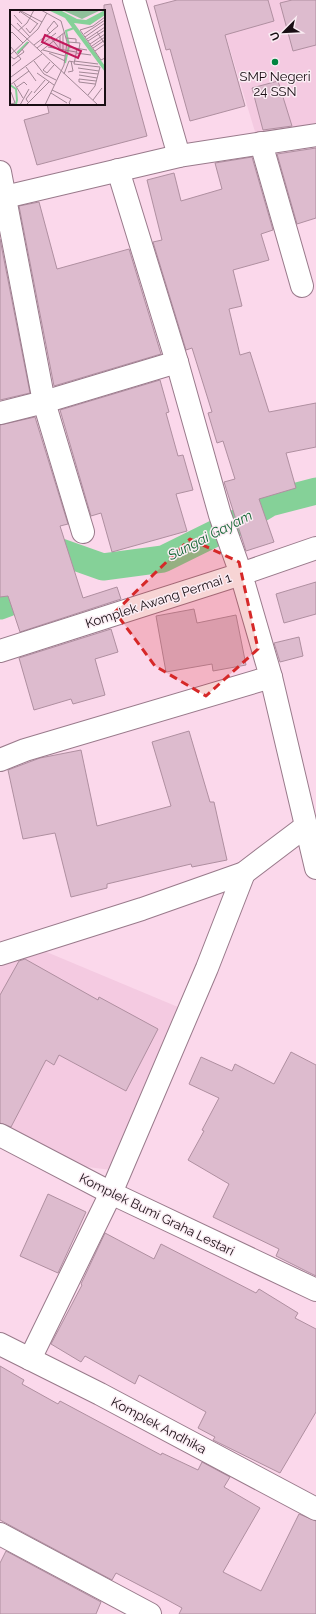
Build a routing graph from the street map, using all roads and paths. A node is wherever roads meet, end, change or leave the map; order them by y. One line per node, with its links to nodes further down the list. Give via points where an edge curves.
1 (134, 0): 4 (street)
2 (316, 135): 3 (street)
3 (261, 144): 4 (street); 8 (street)
4 (179, 156): 5 (street)
5 (118, 170): 7 (street); 9 (street)
6 (0, 172): 7 (street)
7 (5, 197): 10 (street)
8 (302, 286)
9 (176, 362): 10 (street); 14 (street, via 220,515)
10 (44, 402): 11 (street); 12 (street)
11 (0, 413)
12 (83, 532)
13 (316, 548): 14 (street, Komplek Awang Permai 1)
14 (241, 574): 15 (street, Komplek Awang Permai 1); 16 (street)
15 (0, 651)
16 (271, 677): 17 (street, via 25,750); 18 (street)
17 (0, 760)
18 (306, 826): 19 (street); 20 (street)
19 (316, 868)
20 (244, 874): 21 (street); 23 (street, via 208,968)
21 (0, 954)
22 (0, 1135): 23 (street, Komplek Bumi Graha Lestari)
23 (111, 1193): 24 (street, Komplek Bumi Graha Lestari); 26 (street)
24 (316, 1290)
25 (0, 1344): 26 (street, Komplek Andhika)
26 (30, 1359): 27 (street, Komplek Andhika)
27 (316, 1509)
28 (0, 1534): 29 (street)
29 (150, 1614)

